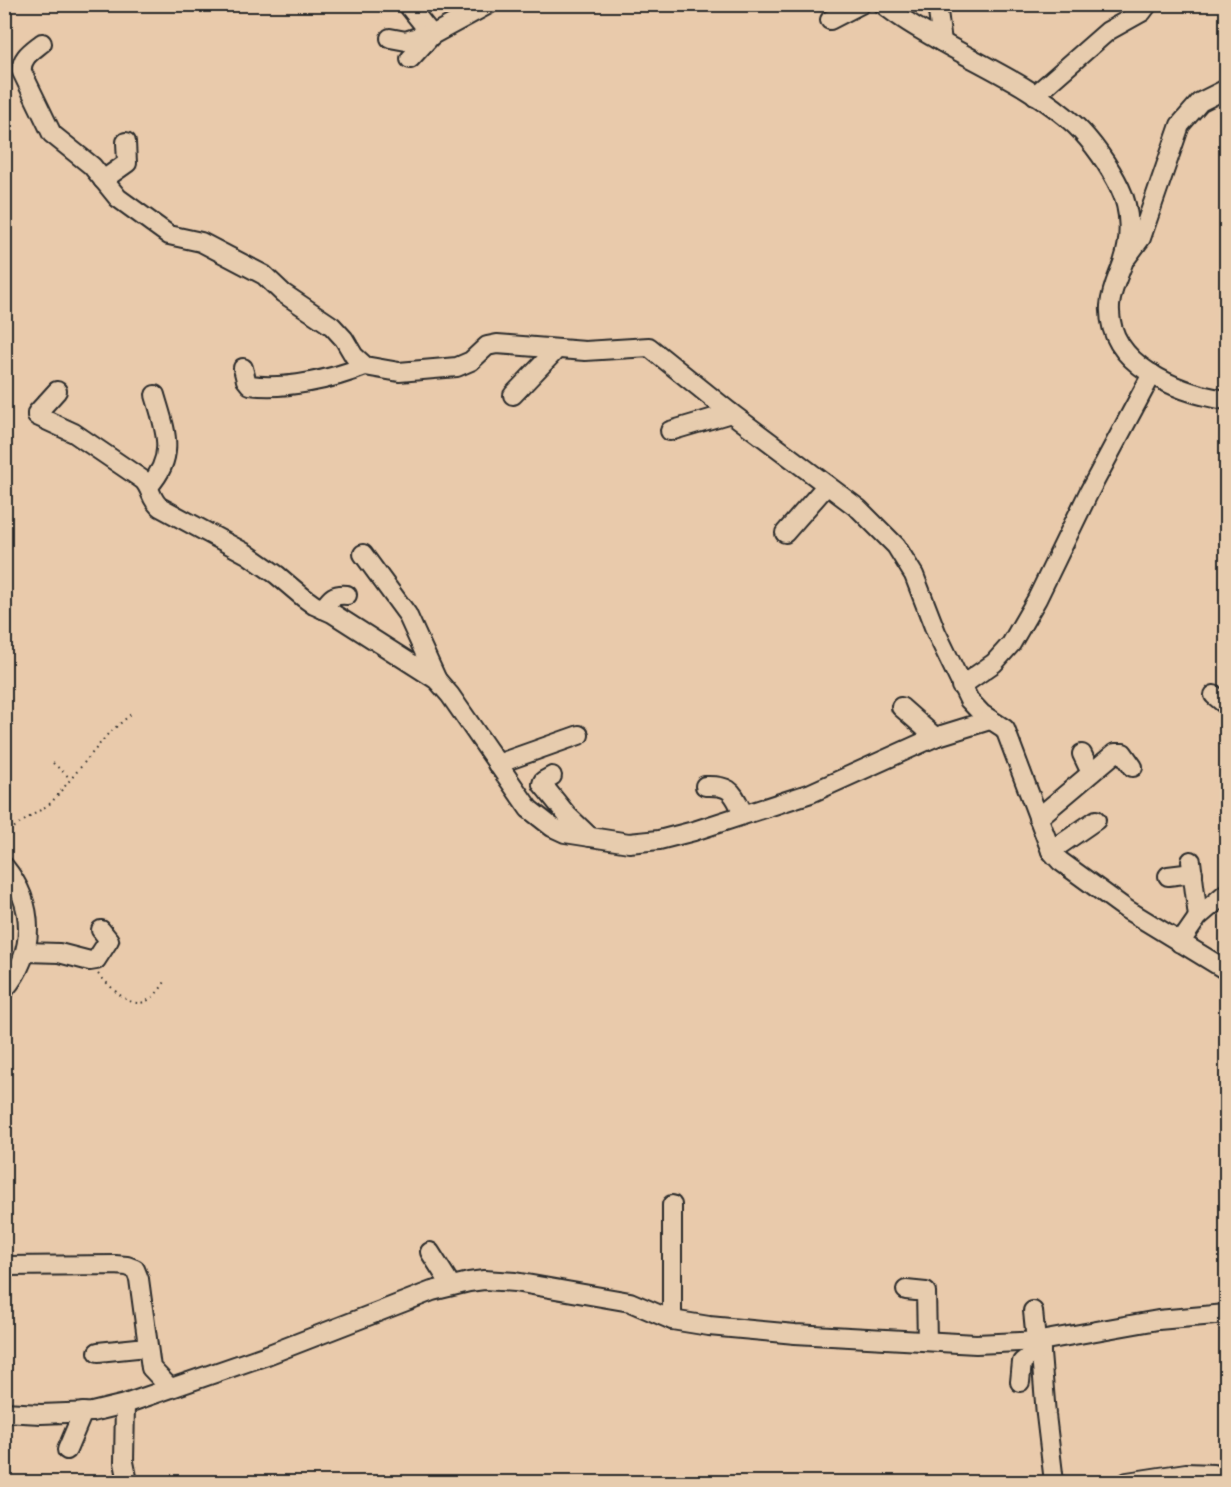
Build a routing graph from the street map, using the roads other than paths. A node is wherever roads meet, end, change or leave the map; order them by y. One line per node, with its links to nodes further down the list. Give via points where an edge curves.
1 (407, 4): 8 (street)
2 (489, 4): 8 (street)
3 (861, 4): 7 (street)
4 (883, 4): 10 (street)
5 (937, 4): 10 (street)
6 (1148, 4): 15 (street, via 1142,12 1108,31)
7 (830, 20)
8 (430, 34): 9 (street, via 406,41); 12 (street)
9 (390, 38)
10 (942, 42): 15 (street)
11 (42, 43): 13 (street)
12 (410, 59)
13 (13, 65): 17 (street, via 22,72 49,129)
14 (1227, 89): 18 (street, via 1200,102 1180,125 1141,238)
15 (1035, 95): 18 (street, via 1076,125 1121,190 1129,234)
16 (126, 142): 17 (street, via 127,164)
17 (103, 180): 20 (street, via 118,198 169,235 201,242 264,275 332,326)
18 (1124, 261): 22 (street, via 1110,306 1113,330 1121,346)
19 (557, 349): 20 (street, via 497,344 487,346 471,361 457,367 399,372); 25 (street); 27 (street, via 649,347)
20 (365, 366): 21 (street, via 327,378 273,386 250,386)
21 (243, 368)
22 (1152, 374): 26 (street, via 1189,392); 36 (street, via 1011,644 994,663)
23 (57, 391): 30 (street, via 37,416 74,433)
24 (155, 395): 30 (street, via 167,437 166,455 159,475)
25 (513, 395)
26 (1227, 400)
27 (731, 413): 28 (street); 29 (street)
28 (670, 432)
29 (827, 485): 31 (street); 36 (street, via 896,546 914,576)
30 (149, 486): 34 (street, via 152,499 160,507 248,554)
31 (785, 532)
32 (363, 554): 35 (street, via 407,615)
33 (347, 595): 34 (street, via 331,597)
34 (323, 609): 35 (street)
35 (437, 680): 42 (street)
36 (961, 686): 38 (street)
37 (901, 706): 40 (street)
38 (990, 720): 40 (street); 48 (street, via 1005,729)
39 (579, 735): 42 (street)
40 (936, 736): 47 (street, via 811,794)
41 (1082, 754): 44 (street)
42 (497, 764): 50 (street, via 521,799 552,827)
43 (1133, 767): 44 (street, via 1119,752)
44 (1091, 773): 48 (street)
45 (552, 776): 50 (street, via 542,784)
46 (705, 786): 47 (street, via 724,786)
47 (744, 814): 50 (street, via 659,840 629,843)
48 (1038, 818): 51 (street)
49 (1096, 820): 51 (street)
50 (590, 837)
51 (1051, 851): 57 (street, via 1067,868)
52 (4, 866): 58 (street, via 23,900 28,920)
53 (1168, 876): 55 (street, via 1192,867)
54 (1227, 893): 55 (street)
55 (1198, 917): 57 (street)
56 (101, 930): 58 (street, via 109,940 96,960)
57 (1180, 943): 59 (street)
58 (26, 952): 60 (street)
59 (1227, 970)
60 (4, 990)
61 (672, 1205): 68 (street)
62 (430, 1252): 64 (street)
63 (4, 1266): 71 (street, via 115,1265 135,1269 140,1279)
64 (451, 1286): 68 (street, via 484,1280 515,1282 630,1302); 74 (street)
65 (906, 1290): 69 (street, via 926,1293)
66 (1033, 1311): 70 (street)
67 (1227, 1314): 70 (street, via 1158,1320)
68 (672, 1320): 69 (street, via 795,1334)
69 (927, 1341): 70 (street)
70 (1039, 1344): 73 (street, via 1022,1362); 81 (street)
71 (147, 1347): 72 (street); 74 (street, via 151,1368)
72 (98, 1352)
73 (1020, 1382)
74 (170, 1388): 75 (street)
75 (125, 1404): 77 (street); 80 (street, via 124,1462)
76 (11, 1410): 77 (street)
77 (83, 1412): 78 (street)
78 (67, 1450)
79 (1213, 1474): 82 (street, via 1186,1473)
80 (128, 1482)
81 (1054, 1482)
82 (1127, 1482)

